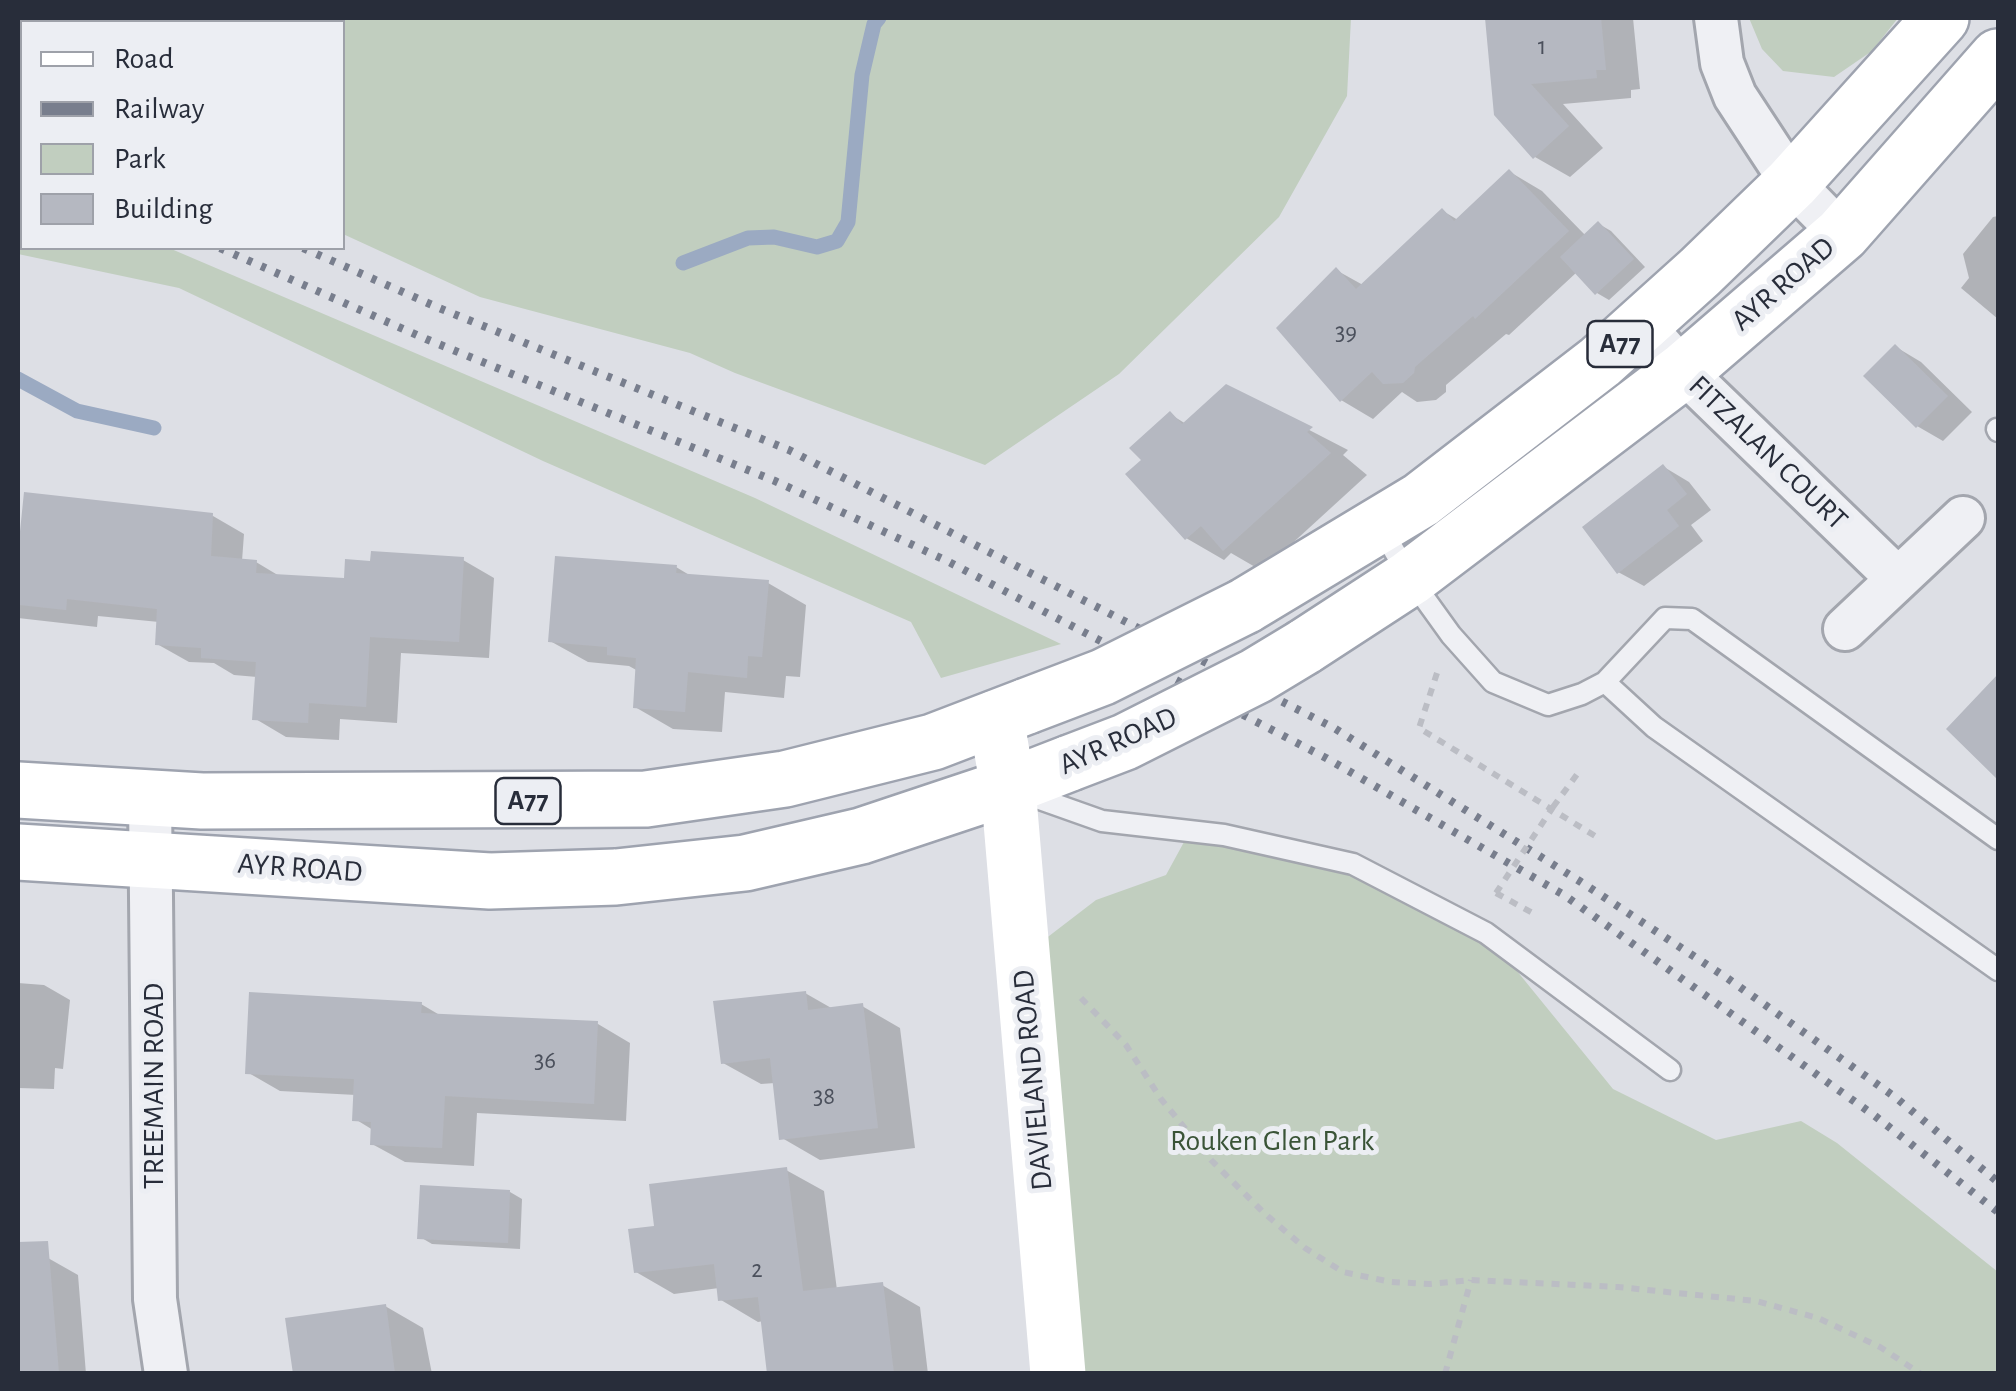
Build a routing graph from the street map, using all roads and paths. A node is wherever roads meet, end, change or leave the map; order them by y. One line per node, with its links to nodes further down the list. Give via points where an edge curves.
1 (1716, 18): 4 (street, via 1735,96)
2 (1940, 18): 4 (main road, AYR ROAD / A77)
3 (1998, 57): 5 (main road, AYR ROAD / A77)
4 (1792, 183): 5 (street); 6 (main road, AYR ROAD / A77)
5 (1842, 234): 7 (main road, AYR ROAD / A77)
6 (1642, 324): 7 (street, FITZALAN COURT); 9 (main road, AYR ROAD / A77)
7 (1683, 371): 10 (main road, AYR ROAD / A77); 11 (street, FITZALAN COURT)
8 (1963, 518): 11 (street)
9 (1380, 527): 10 (lane); 15 (main road, AYR ROAD / A77, bridge, via 1245,606 1103,677)
10 (1410, 578): 13 (lane, via 1492,682 1548,704); 17 (main road, AYR ROAD / A77, bridge, via 1256,676)
11 (1898, 579): 12 (street)
12 (1844, 630)
13 (1605, 682): 23 (lane, via 1665,618 1692,619); 29 (lane, via 1654,727)
14 (1428, 700): 21 (path, via 1419,728)
15 (1012, 712): 17 (main road, DAVIELAND ROAD); 20 (main road, AYR ROAD / A77, via 933,742 784,779 646,800)
16 (1580, 768): 21 (path)
17 (1008, 788): 26 (main road, AYR ROAD / A77, via 861,836 745,863); 28 (main road, DAVIELAND ROAD); 30 (lane, via 1102,821 1224,835 1354,864 1486,934)
18 (18, 790): 19 (main road, AYR ROAD / A77)
19 (150, 797): 20 (main road, AYR ROAD / A77); 25 (street, TREEMAIN ROAD)
20 (490, 802): 26 (main road)
21 (1553, 807): 22 (path); 27 (path, bridge, via 1496,893)
22 (1600, 838)
23 (1998, 839)
24 (18, 852): 25 (main road, AYR ROAD / A77)
25 (153, 859): 26 (main road, AYR ROAD / A77); 32 (street, TREEMAIN ROAD, via 155,1298)
26 (490, 881)
27 (1538, 916)
28 (1023, 956): 31 (path, via 1126,1045 1210,1160 1305,1248 1343,1272 1391,1282); 33 (main road, DAVIELAND ROAD)
29 (1998, 970)
30 (1670, 1070)
31 (1471, 1280): 34 (path); 35 (path, via 1756,1301 1818,1318)
32 (166, 1374)
33 (1058, 1374)
34 (1445, 1374)
35 (1921, 1374)

